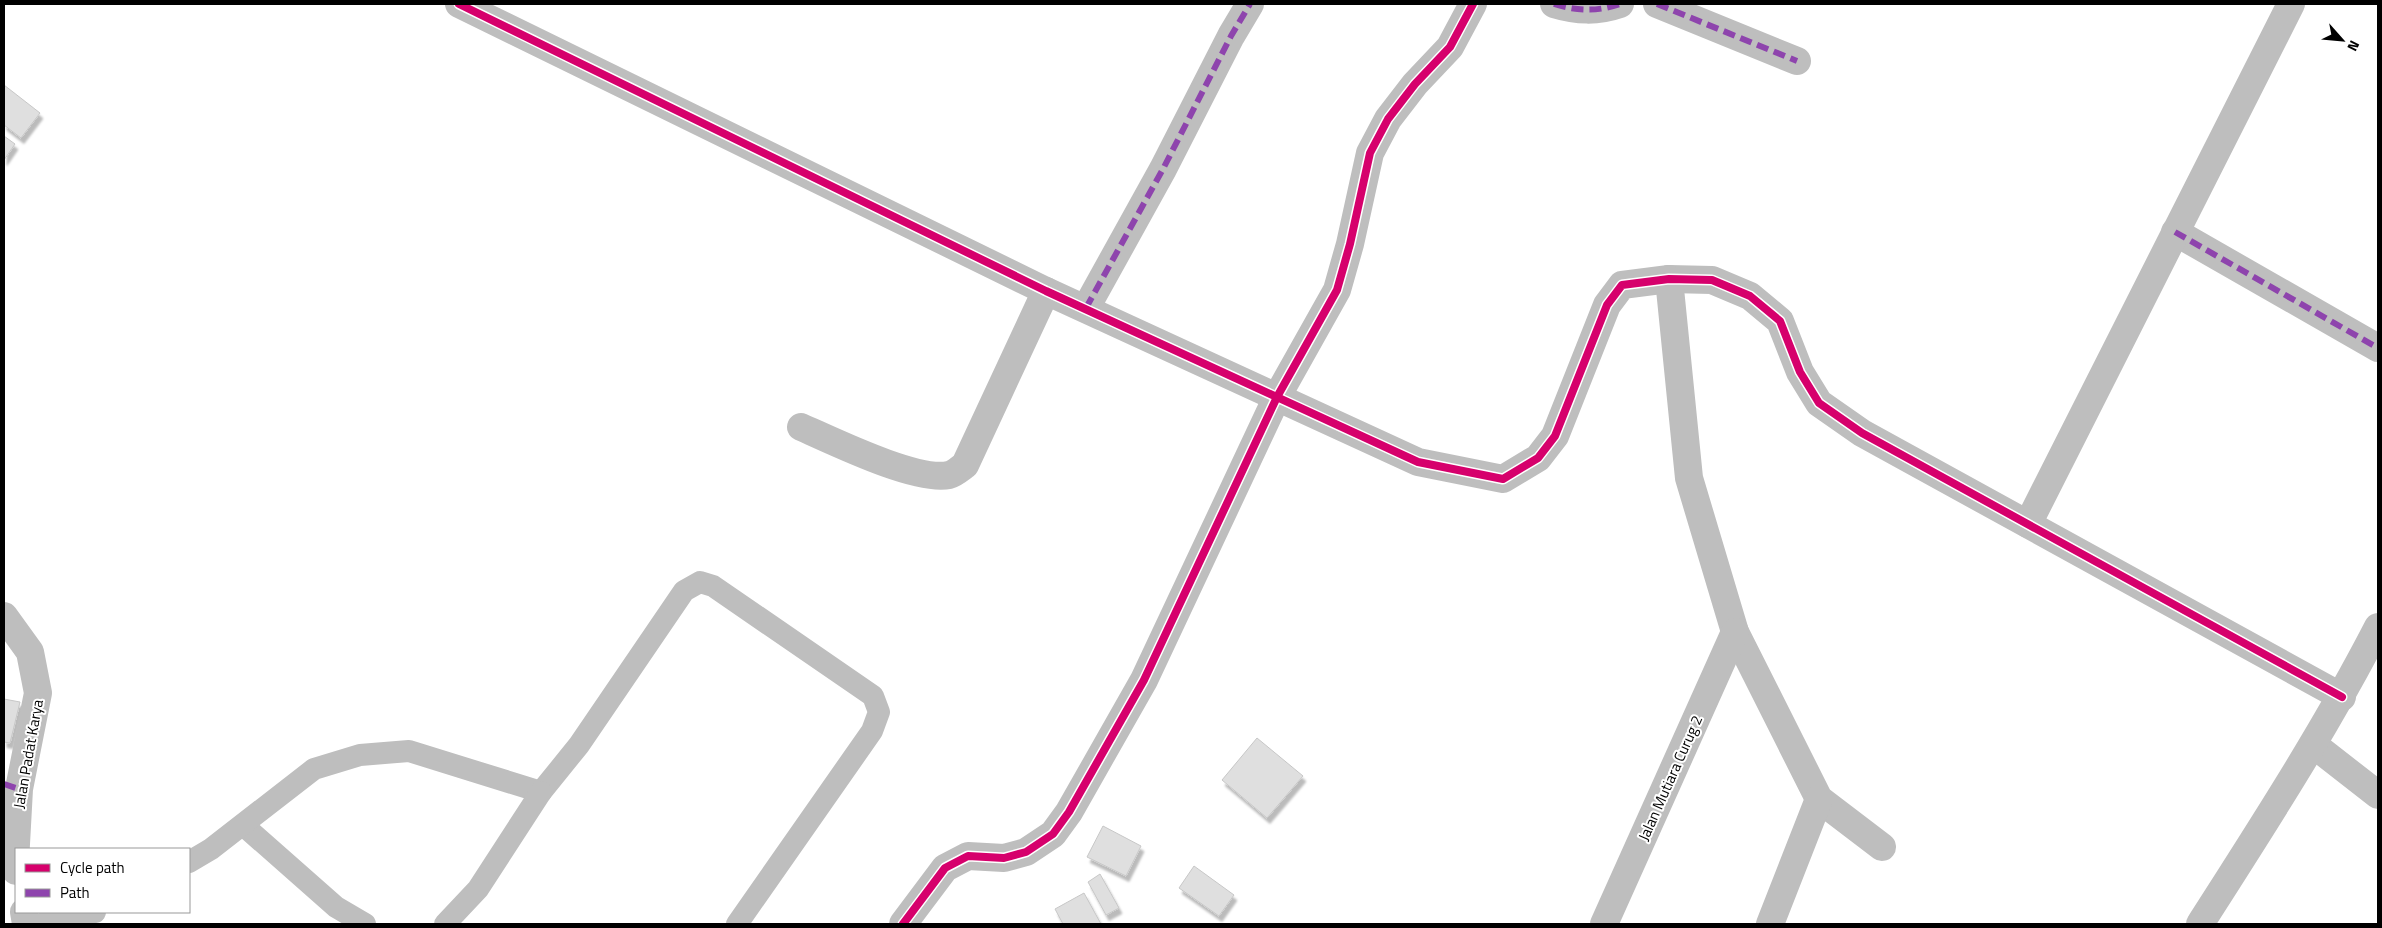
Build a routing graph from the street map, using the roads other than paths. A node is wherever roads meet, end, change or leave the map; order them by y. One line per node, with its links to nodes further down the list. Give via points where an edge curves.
1 (459, 4): 11 (street)
2 (1250, 4): 12 (street)
3 (1473, 4): 14 (street, via 1450,47 1388,119 1370,153 1337,290)
4 (1554, 4): 5 (street, via 1599,11)
5 (1620, 4)
6 (1657, 4): 8 (street)
7 (2291, 4): 9 (street)
8 (1797, 62)
9 (2175, 232): 13 (street); 16 (street)
10 (1669, 279): 14 (street, via 1622,285 1607,305 1555,436 1538,458 1503,479 1418,462); 16 (street, via 1712,280 1750,296 1780,321 1800,372 1819,403 1862,433); 19 (street, via 1690,478)
11 (1046, 291): 12 (street); 15 (street, via 965,465 949,475 920,474)
12 (1086, 308): 14 (street)
13 (2378, 348)
14 (1277, 397): 35 (street, via 1144,680 1069,812 1053,834 1026,852 1004,858 968,856 945,868)
15 (802, 427)
16 (2028, 524): 20 (street)
17 (4, 616): 22 (street, Jalan Padat Karya, via 30,652 38,693)
18 (2378, 627): 20 (street)
19 (1735, 632): 25 (street); 36 (street, Jalan Mutiara Curug 2)
20 (2342, 697): 21 (street)
21 (2314, 745): 24 (street); 38 (street)
22 (11, 786): 29 (street, Jalan Padat Karya)
23 (541, 792): 26 (lane, via 408,751 360,755 314,769); 33 (lane, via 478,889); 34 (lane, via 579,745 684,591 700,582 713,586 873,696 879,712 872,732)
24 (2378, 795)
25 (1819, 799): 27 (street); 37 (street)
26 (242, 825): 28 (lane); 32 (lane, via 336,907)
27 (1882, 847)
28 (190, 861)
29 (15, 862)
30 (91, 913): 31 (lane)
31 (41, 924)
32 (365, 924)
33 (446, 924)
34 (737, 924)
35 (903, 924)
36 (1604, 924)
37 (1770, 924)
38 (2200, 924)

